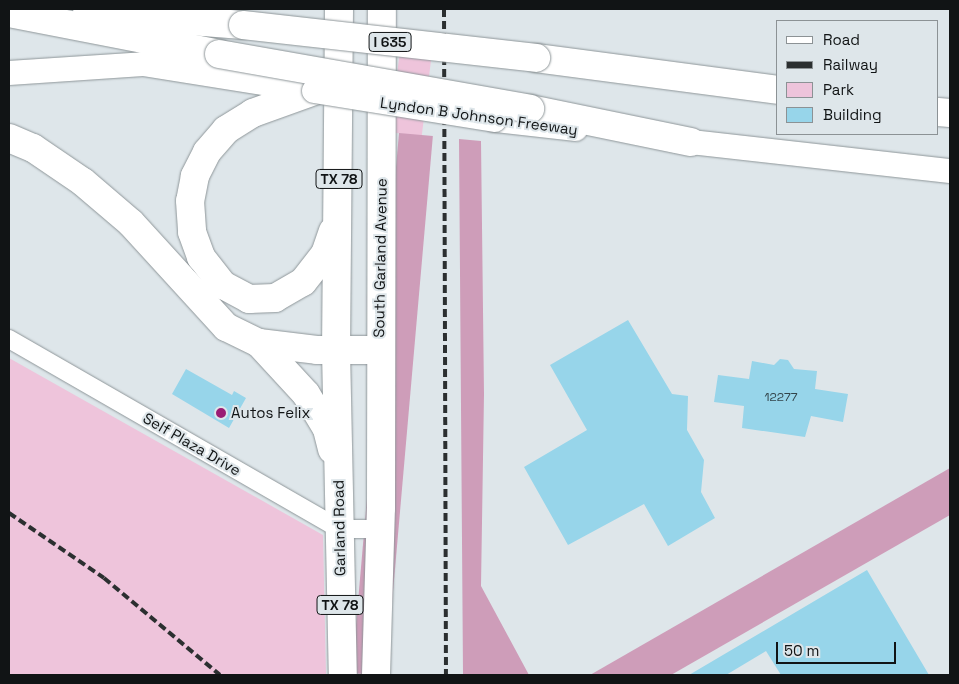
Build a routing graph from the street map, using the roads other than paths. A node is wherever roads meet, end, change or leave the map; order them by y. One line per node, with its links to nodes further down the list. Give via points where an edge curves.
1 (41, 9): 6 (main road, I 635, bridge, via 243,26 536,58)
2 (339, 9): 11 (main road, TX 78)
3 (382, 9): 15 (main road, South Garland Avenue / TX 78)
4 (9, 13): 9 (main road, bridge, via 530,109)
5 (9, 73): 7 (main road, Lyndon B Johnson Freeway, via 143,64)
6 (776, 90)
7 (314, 91): 9 (main road, Lyndon B Johnson Freeway, bridge, via 495,120); 11 (main road, via 253,113 226,130 207,152 195,176 190,201 192,232 201,257 223,285 249,299 275,298 303,282 325,254)
8 (9, 138): 13 (main road, via 33,148 83,182 131,223 226,327)
9 (691, 142): 10 (main road, Lyndon B Johnson Freeway)
10 (950, 171)
11 (336, 225): 14 (main road, TX 78)
12 (9, 339): 18 (street, Self Plaza Drive)
13 (259, 343): 14 (main road); 16 (main road, via 306,394 327,429)
14 (336, 350): 15 (main road); 16 (main road, TX 78)
15 (380, 350): 17 (main road, South Garland Avenue / TX 78)
16 (339, 471): 18 (main road, Garland Road / TX 78)
17 (380, 518): 18 (street, Self Plaza Drive); 20 (main road, TX 78)
18 (340, 529): 19 (main road, Garland Road / TX 78)
19 (343, 675)
20 (376, 675)

